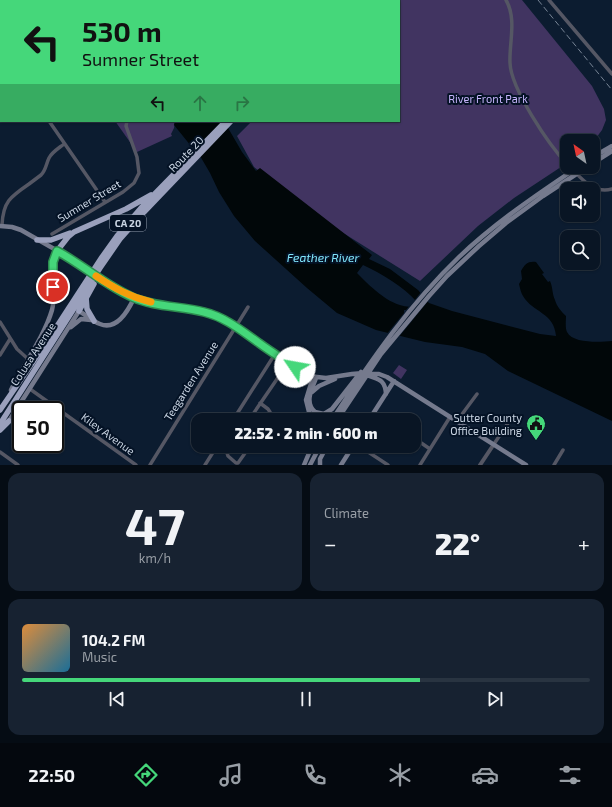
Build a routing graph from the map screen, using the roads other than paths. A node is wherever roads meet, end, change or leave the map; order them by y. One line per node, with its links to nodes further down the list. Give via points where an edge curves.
1 (506, 0): 12 (street, via 512,18 510,64 515,84 530,112)
2 (549, 0): 3 (street)
3 (612, 74)
4 (50, 122): 8 (street)
5 (127, 122): 20 (street, Sumner Street, via 139,173 134,183)
6 (225, 122): 17 (highway, Route 20 / CA 20)
7 (230, 122): 17 (highway, Route 20 / CA 20)
8 (64, 144): 20 (street); 21 (street, via 49,157 40,176 11,196 5,206)
9 (612, 146): 11 (main road)
10 (612, 151): 13 (main road)
11 (600, 153)
12 (560, 156)
13 (600, 159)
14 (568, 174): 45 (main road, via 519,207 464,252 425,293 380,348)
15 (577, 174): 19 (street, via 590,186 601,190)
16 (577, 174): 45 (main road, via 518,214 462,261)
17 (170, 182): 18 (highway, CA 20); 26 (highway, CA 20)
18 (164, 185): 22 (highway, via 133,206); 26 (highway, CA 20, via 124,228)
19 (612, 189)
20 (105, 202): 23 (street, Sumner Street)
21 (1, 226): 24 (main road, via 21,230)
22 (74, 232): 24 (highway, via 51,240); 25 (highway)
23 (52, 234)
24 (37, 240): 25 (main road)
25 (57, 251): 29 (main road, via 113,288); 39 (main road, via 53,269 52,309)
26 (100, 267): 27 (highway)
27 (90, 284): 28 (highway); 51 (highway, Colusa Avenue); 66 (highway, Colusa Avenue)
28 (86, 297): 31 (highway); 32 (highway, via 87,309)
29 (134, 298): 32 (main road, via 116,322 107,325); 34 (main road, via 204,312)
30 (248, 307): 34 (street, Teegarden Avenue)
31 (79, 311): 32 (main road); 35 (main road, Colusa Avenue)
32 (94, 321): 35 (main road, via 81,318)
33 (0, 322): 36 (street)
34 (236, 326): 37 (main road); 84 (street, Teegarden Avenue)
35 (66, 331): 46 (main road, Colusa Avenue)
36 (10, 339): 38 (street); 39 (street, via 19,352)
37 (275, 354): 40 (main road); 55 (street)
38 (0, 355)
39 (28, 359): 51 (main road)
40 (288, 363): 43 (main road); 52 (street)
41 (364, 373): 42 (main road); 44 (main road, via 379,374); 47 (main road, via 382,381)
42 (340, 376): 43 (main road); 49 (main road, via 319,386)
43 (314, 377): 49 (main road); 58 (main road, via 306,400)
44 (394, 381): 47 (main road); 62 (main road)
45 (355, 384): 49 (main road, via 325,414 313,410 309,404); 50 (main road); 59 (main road)
46 (30, 389): 64 (main road, Colusa Avenue); 83 (street, Kiley Avenue)
47 (386, 394): 54 (main road)
48 (477, 394): 65 (street)
49 (310, 395)
50 (354, 395): 60 (main road); 61 (main road)
51 (7, 399): 53 (highway, Colusa Avenue)
52 (260, 403): 56 (street); 57 (street)
53 (0, 410)
54 (374, 412)
55 (237, 413)
56 (254, 413)
57 (269, 413)
58 (309, 413)
59 (337, 413)
60 (340, 413)
61 (345, 413)
62 (450, 417): 65 (main road); 71 (street)
63 (512, 417): 70 (street)
64 (9, 421): 67 (highway); 68 (street, Colusa Avenue)
65 (457, 421): 70 (main road)
66 (0, 424)
67 (0, 430)
68 (0, 435)
69 (421, 442): 71 (street)
70 (494, 444): 92 (street); 93 (main road)
71 (430, 448): 91 (street)
72 (563, 450): 94 (street)
73 (0, 452): 82 (street)
74 (213, 453): 85 (street)
75 (227, 453): 76 (street, via 236,463)
76 (245, 453)
77 (309, 453): 86 (main road)
78 (316, 453): 87 (main road)
79 (323, 453): 88 (main road)
80 (349, 453): 89 (main road)
81 (370, 453): 90 (street)
82 (18, 465)
83 (136, 465)
84 (150, 465)
85 (205, 465)
86 (304, 465)
87 (310, 465)
88 (320, 465)
89 (341, 465)
90 (388, 465)
91 (420, 465)
92 (480, 465)
93 (526, 465)
94 (554, 465)

